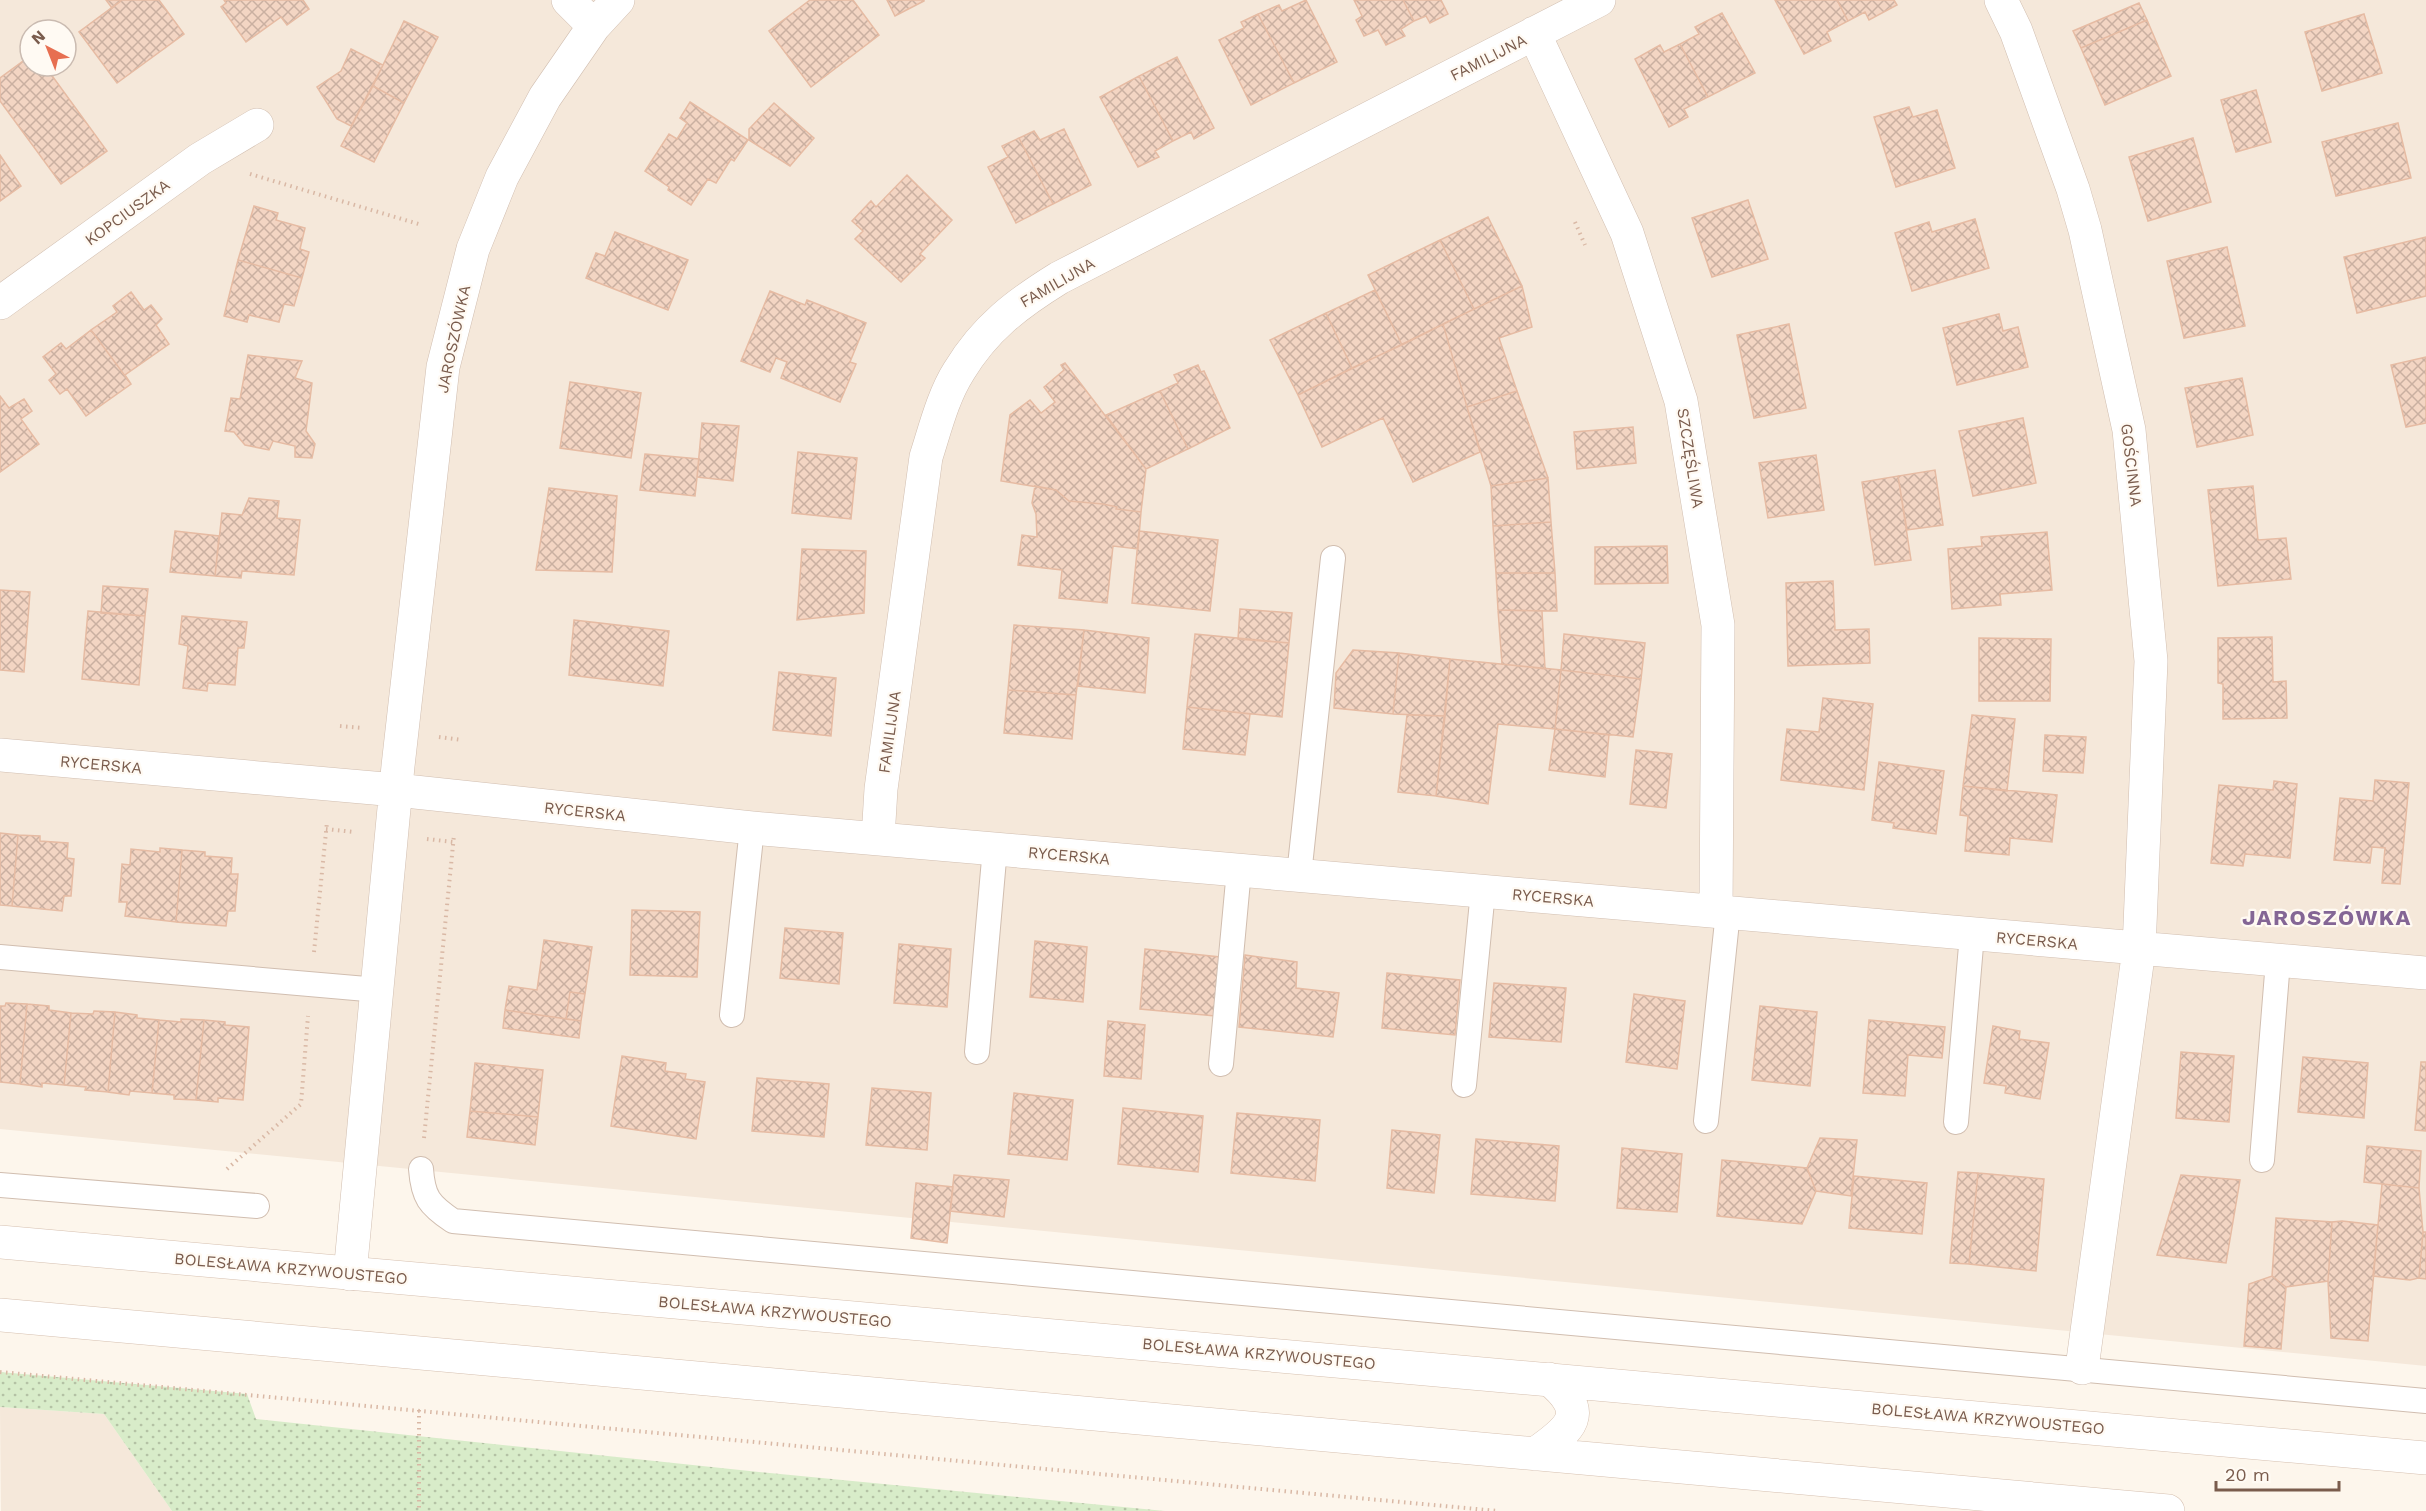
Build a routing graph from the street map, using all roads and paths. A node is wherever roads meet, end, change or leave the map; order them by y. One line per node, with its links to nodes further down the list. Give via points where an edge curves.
1 (568, 0): 5 (street)
2 (618, 0): 5 (street, JAROSZÓWKA)
3 (1599, 0): 6 (street, FAMILIJNA)
4 (2001, 0): 25 (street, GOŚCINNA, via 2073,189 2129,430 2151,661)
5 (594, 26): 15 (street, JAROSZÓWKA, via 545,97 502,177 473,249 443,367)
6 (1534, 33): 18 (street, FAMILIJNA, via 1059,278 1019,303 988,332 958,372 926,457); 23 (street, SZCZĘŚLIWA, via 1627,232 1681,401 1718,625)
7 (257, 125): 8 (street, KOPCIUSZKA)
8 (200, 159): 10 (path); 12 (street, KOPCIUSZKA)
9 (1575, 222): 11 (path)
10 (422, 225)
11 (1585, 245)
12 (0, 303)
13 (1333, 558): 21 (lane)
14 (0, 755): 15 (street, RYCERSKA)
15 (396, 790): 16 (street, RYCERSKA); 29 (street, JAROSZÓWKA)
16 (458, 798): 17 (street, RYCERSKA); 37 (path)
17 (752, 828): 18 (street, RYCERSKA); 30 (lane)
18 (878, 838): 19 (street, RYCERSKA)
19 (995, 849): 20 (street, RYCERSKA); 31 (lane)
20 (1239, 870): 21 (street, RYCERSKA); 32 (lane)
21 (1299, 875): 22 (street, RYCERSKA)
22 (1483, 891): 23 (street, RYCERSKA); 33 (lane)
23 (1722, 912): 24 (street, RYCERSKA); 34 (lane)
24 (1972, 934): 25 (street, RYCERSKA); 35 (lane)
25 (2139, 949): 27 (street, RYCERSKA); 43 (street)
26 (0, 957): 29 (lane)
27 (2278, 961): 28 (street, RYCERSKA); 36 (lane)
28 (2426, 973)
29 (378, 990): 41 (street, JAROSZÓWKA)
30 (732, 1015)
31 (977, 1052)
32 (1221, 1064)
33 (1464, 1085)
34 (1706, 1121)
35 (1956, 1122)
36 (2262, 1160)
37 (421, 1169): 43 (lane, via 423,1192 436,1210 453,1221)
38 (0, 1185): 39 (lane)
39 (256, 1206)
40 (0, 1242): 41 (street, BOLESŁAWA KRZYWOUSTEGO)
41 (350, 1274): 45 (street, BOLESŁAWA KRZYWOUSTEGO)
42 (0, 1315): 48 (street)
43 (2082, 1368): 46 (lane)
44 (0, 1372): 47 (path)
45 (1549, 1379): 48 (street, via 1566,1392 1573,1406 1571,1421 1562,1435); 49 (street, BOLESŁAWA KRZYWOUSTEGO)
46 (2426, 1401)
47 (419, 1410): 50 (path); 51 (path)
48 (1535, 1454): 52 (street)
49 (2426, 1458)
50 (419, 1511)
51 (1498, 1511)
52 (2168, 1511)

